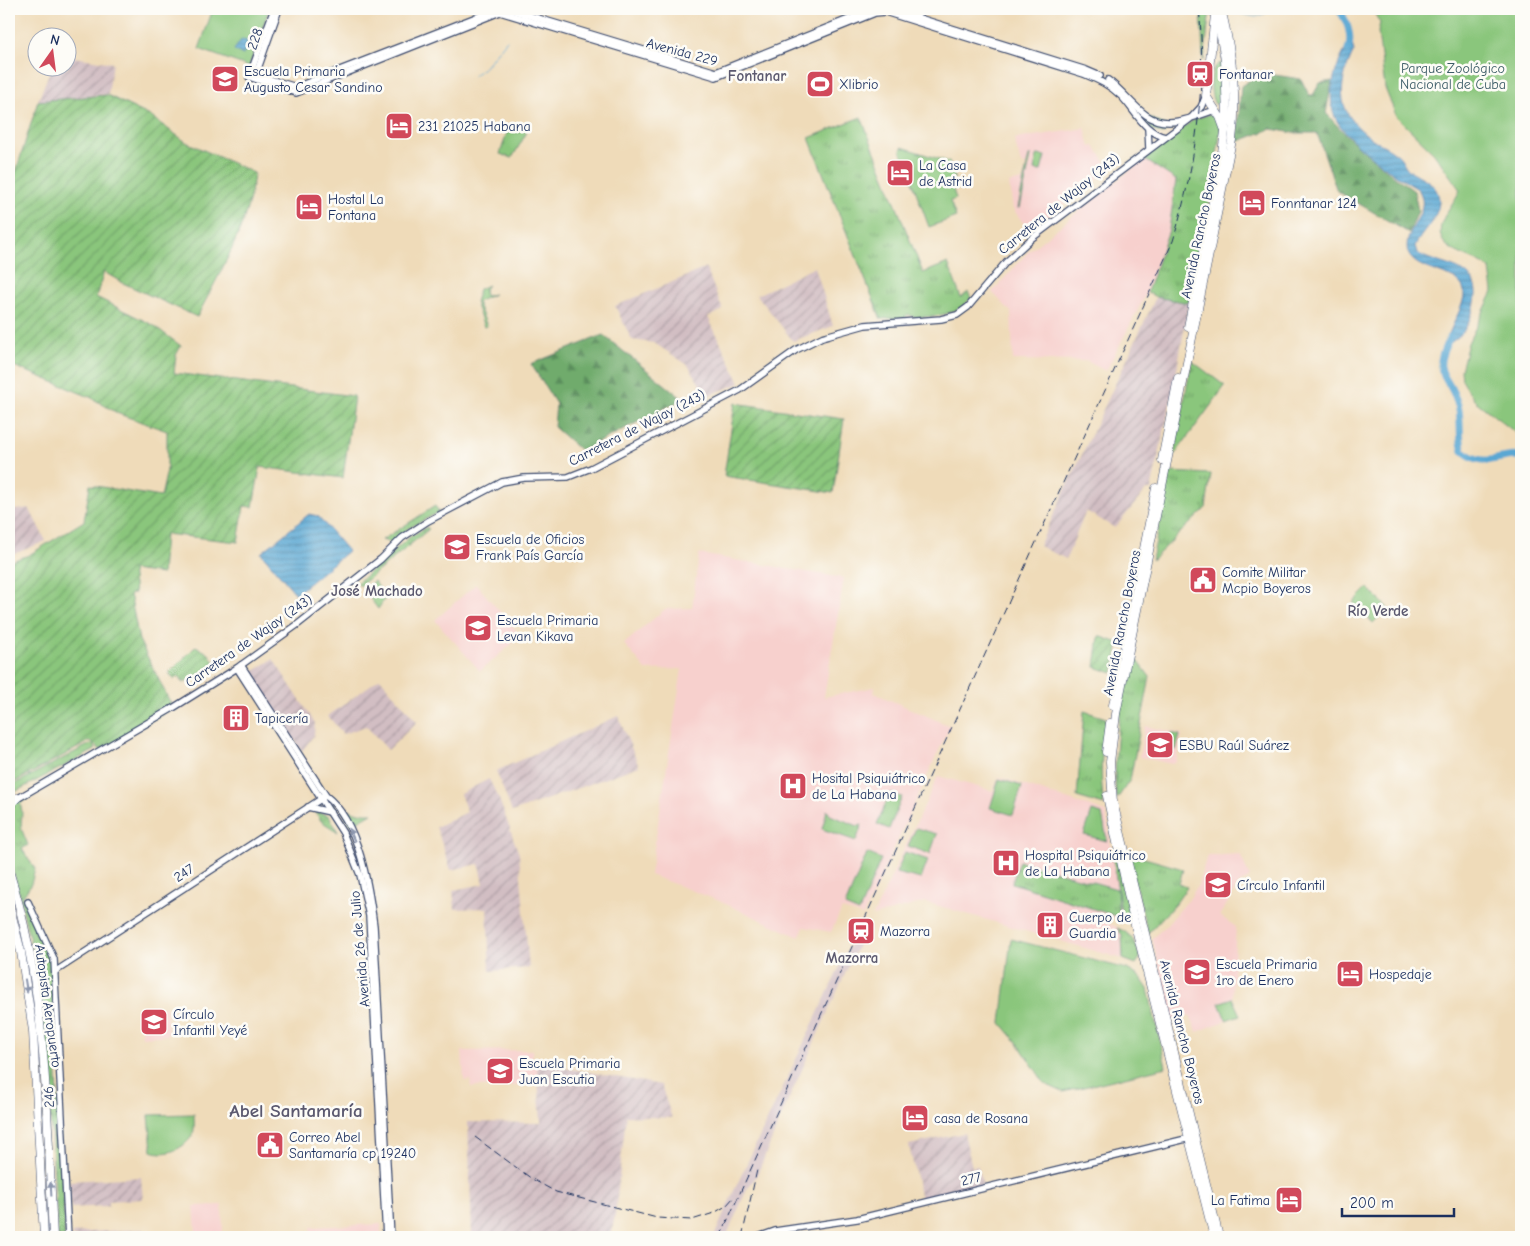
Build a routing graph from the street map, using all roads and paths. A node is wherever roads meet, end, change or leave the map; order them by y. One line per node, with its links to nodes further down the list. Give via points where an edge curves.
1 (274, 9): 13 (street, 228)
2 (279, 9): 13 (street, 228)
3 (497, 9): 13 (street, via 296,87)
4 (508, 9): 9 (street, Avenida 229, via 716,72)
5 (874, 9): 9 (street, Avenida 229)
6 (890, 9): 19 (street, via 1086,70 1108,80 1146,115)
7 (1215, 9): 10 (highway, Avenida Rancho Boyeros); 11 (highway)
8 (1222, 9): 12 (highway, Avenida Rancho Boyeros)
9 (830, 29): 13 (street, Avenida 229, via 716,77 500,12 296,93); 20 (street, Avenida 229, via 885,12 1084,74 1106,83 1117,92)
10 (1225, 60): 11 (highway, via 1216,60); 12 (highway); 16 (highway, Avenida Rancho Boyeros)
11 (1209, 67): 14 (highway)
12 (1233, 71): 15 (highway, Avenida Rancho Boyeros)
13 (253, 77)
14 (1206, 96): 17 (highway); 18 (street, Carretera de Wajay (243))
15 (1234, 98): 16 (highway); 47 (highway, Avenida Rancho Boyeros, via 1231,146 1116,714 1110,762 1113,802)
16 (1228, 106): 17 (highway); 23 (highway, Avenida Rancho Boyeros)
17 (1215, 110): 18 (street, Carretera de Wajay (243)); 23 (highway, via 1222,122)
18 (1190, 119): 19 (street); 21 (street, Carretera de Wajay (243))
19 (1164, 121): 21 (street)
20 (1148, 129): 22 (street, Avenida 229); 24 (street)
21 (1172, 132): 22 (street, Carretera de Wajay (243))
22 (1165, 137): 24 (street, Carretera de Wajay (243))
23 (1224, 138): 37 (highway, Avenida Rancho Boyeros, via 1121,660 1107,746 1109,811)
24 (1149, 149): 25 (street, Carretera de Wajay (243), via 1032,238 957,315 866,325 822,337 796,350 740,390 591,468 568,477 513,479 492,486 412,530 366,571)
25 (239, 666): 26 (street, Avenida 26 de Julio); 29 (street, Carretera de Wajay (243))
26 (276, 725): 27 (street, Avenida 26 de Julio); 28 (street, Avenida 26 de Julio)
27 (312, 786): 28 (street, Avenida 26 de Julio); 31 (street, via 312,800)
28 (323, 797): 31 (street, 247); 32 (street, Avenida 26 de Julio); 38 (street, Avenida 26 de Julio, one-way to 28, via 370,894 350,829 334,802)
29 (17, 798): 30 (highway)
30 (9, 803)
31 (308, 807): 32 (street); 36 (street, 247)
32 (330, 813): 38 (street, Avenida 26 de Julio, via 350,848 360,874 369,916)
33 (9, 871): 41 (highway, Autopista Aeropuerto, one-way to 33, via 41,1034 29,951)
34 (28, 902): 36 (street, 246, via 54,959)
35 (9, 904): 40 (highway, Autopista Aeropuerto, one-way to 40, via 32,1031)
36 (56, 971): 42 (street, 246)
37 (1190, 1138): 45 (street, 277, via 856,1219 776,1231); 46 (highway, Avenida Rancho Boyeros)
38 (383, 1143): 39 (street, Avenida 26 de Julio)
39 (384, 1162): 43 (street, Avenida 26 de Julio); 44 (street, Avenida 26 de Julio)
40 (44, 1237)
41 (53, 1237)
42 (68, 1237)
43 (386, 1237)
44 (391, 1237)
45 (758, 1237)
46 (1214, 1237)
47 (1219, 1237)

